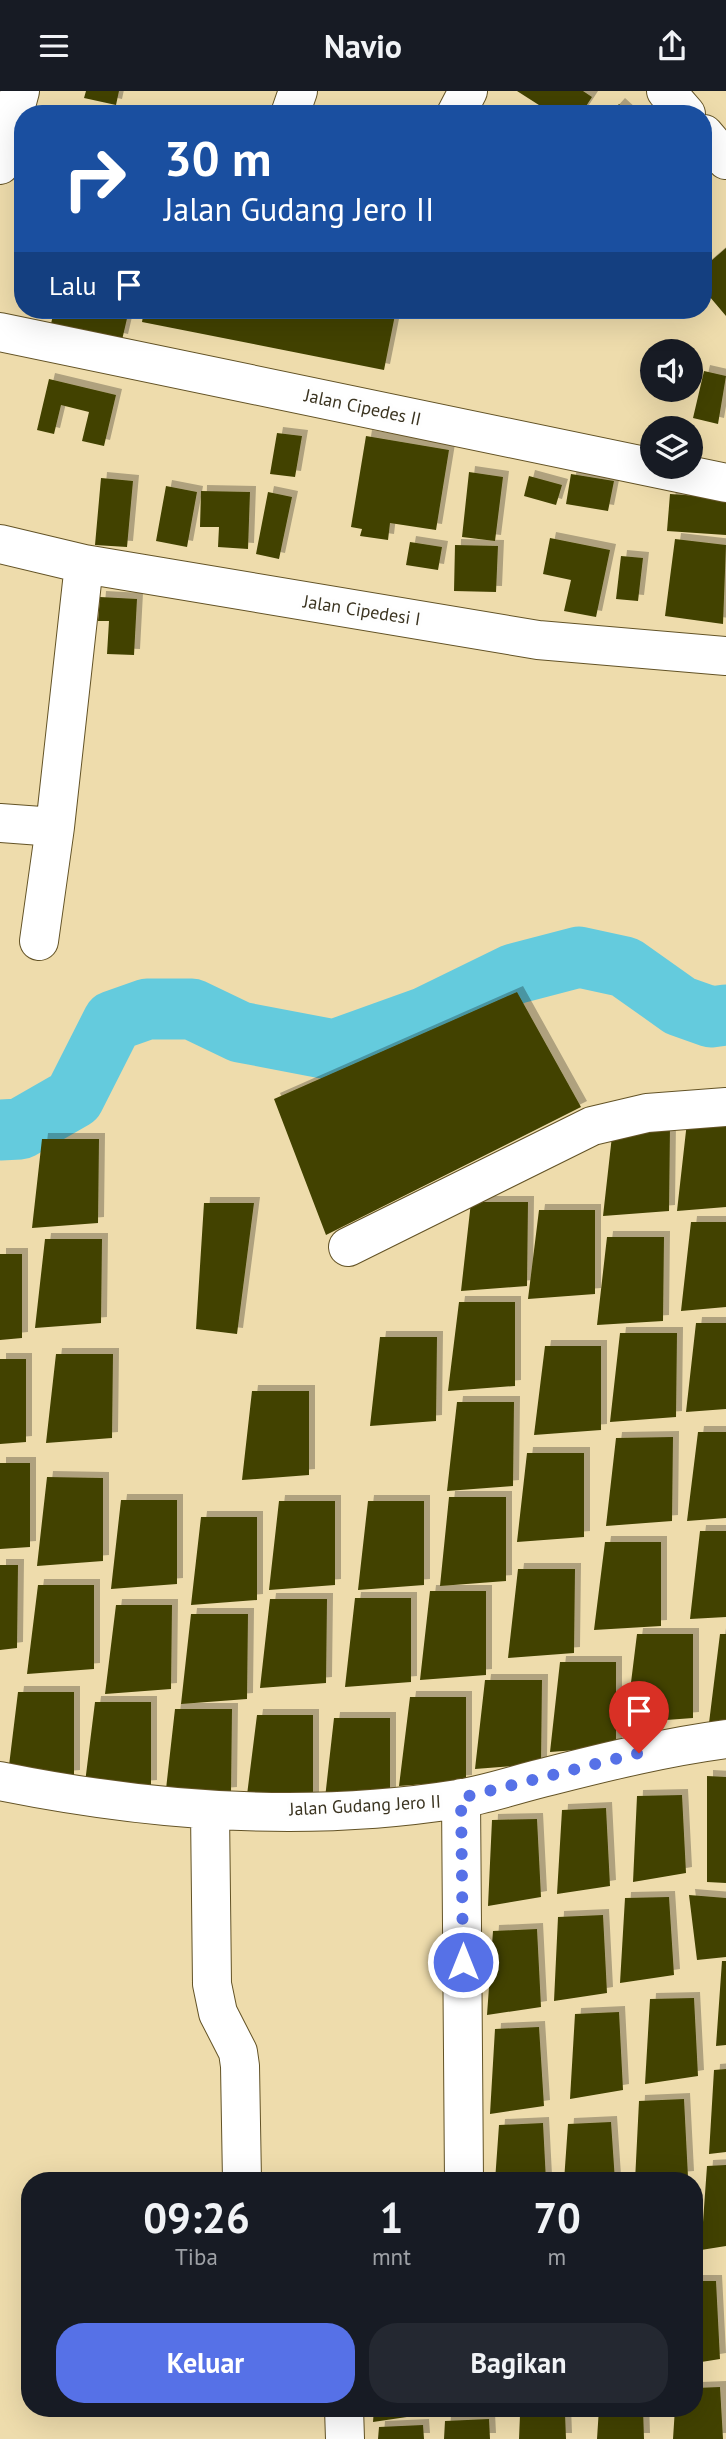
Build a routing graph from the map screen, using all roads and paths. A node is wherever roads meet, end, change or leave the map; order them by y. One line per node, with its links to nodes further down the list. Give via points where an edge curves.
1 (666, 91): 2 (main road)
2 (679, 105)
3 (14, 113): 6 (main road)
4 (712, 143): 5 (main road)
5 (726, 160)
6 (0, 165)
7 (0, 332): 8 (main road, Jalan Cipedes II)
8 (726, 483)
9 (0, 544): 10 (main road, Jalan Cipedesi I)
10 (84, 564): 11 (main road, Jalan Cipedesi I, via 538,640); 13 (main road)
11 (726, 656)
12 (0, 823): 13 (main road)
13 (55, 827): 14 (main road)
14 (38, 941)
15 (726, 1107): 16 (main road, via 647,1113 592,1126)
16 (348, 1247)
17 (726, 1739): 19 (main road, Jalan Gudang Jero II, via 663,1748)
18 (0, 1781): 20 (main road, Jalan Gudang Jero II, via 69,1795)
19 (461, 1798): 20 (main road, Jalan Gudang Jero II, via 409,1806); 22 (main road)
20 (210, 1811): 21 (main road, via 212,1984 218,2013 238,2052)
21 (242, 2172)
22 (464, 2172)
23 (344, 2417): 24 (main road)
24 (345, 2439)

